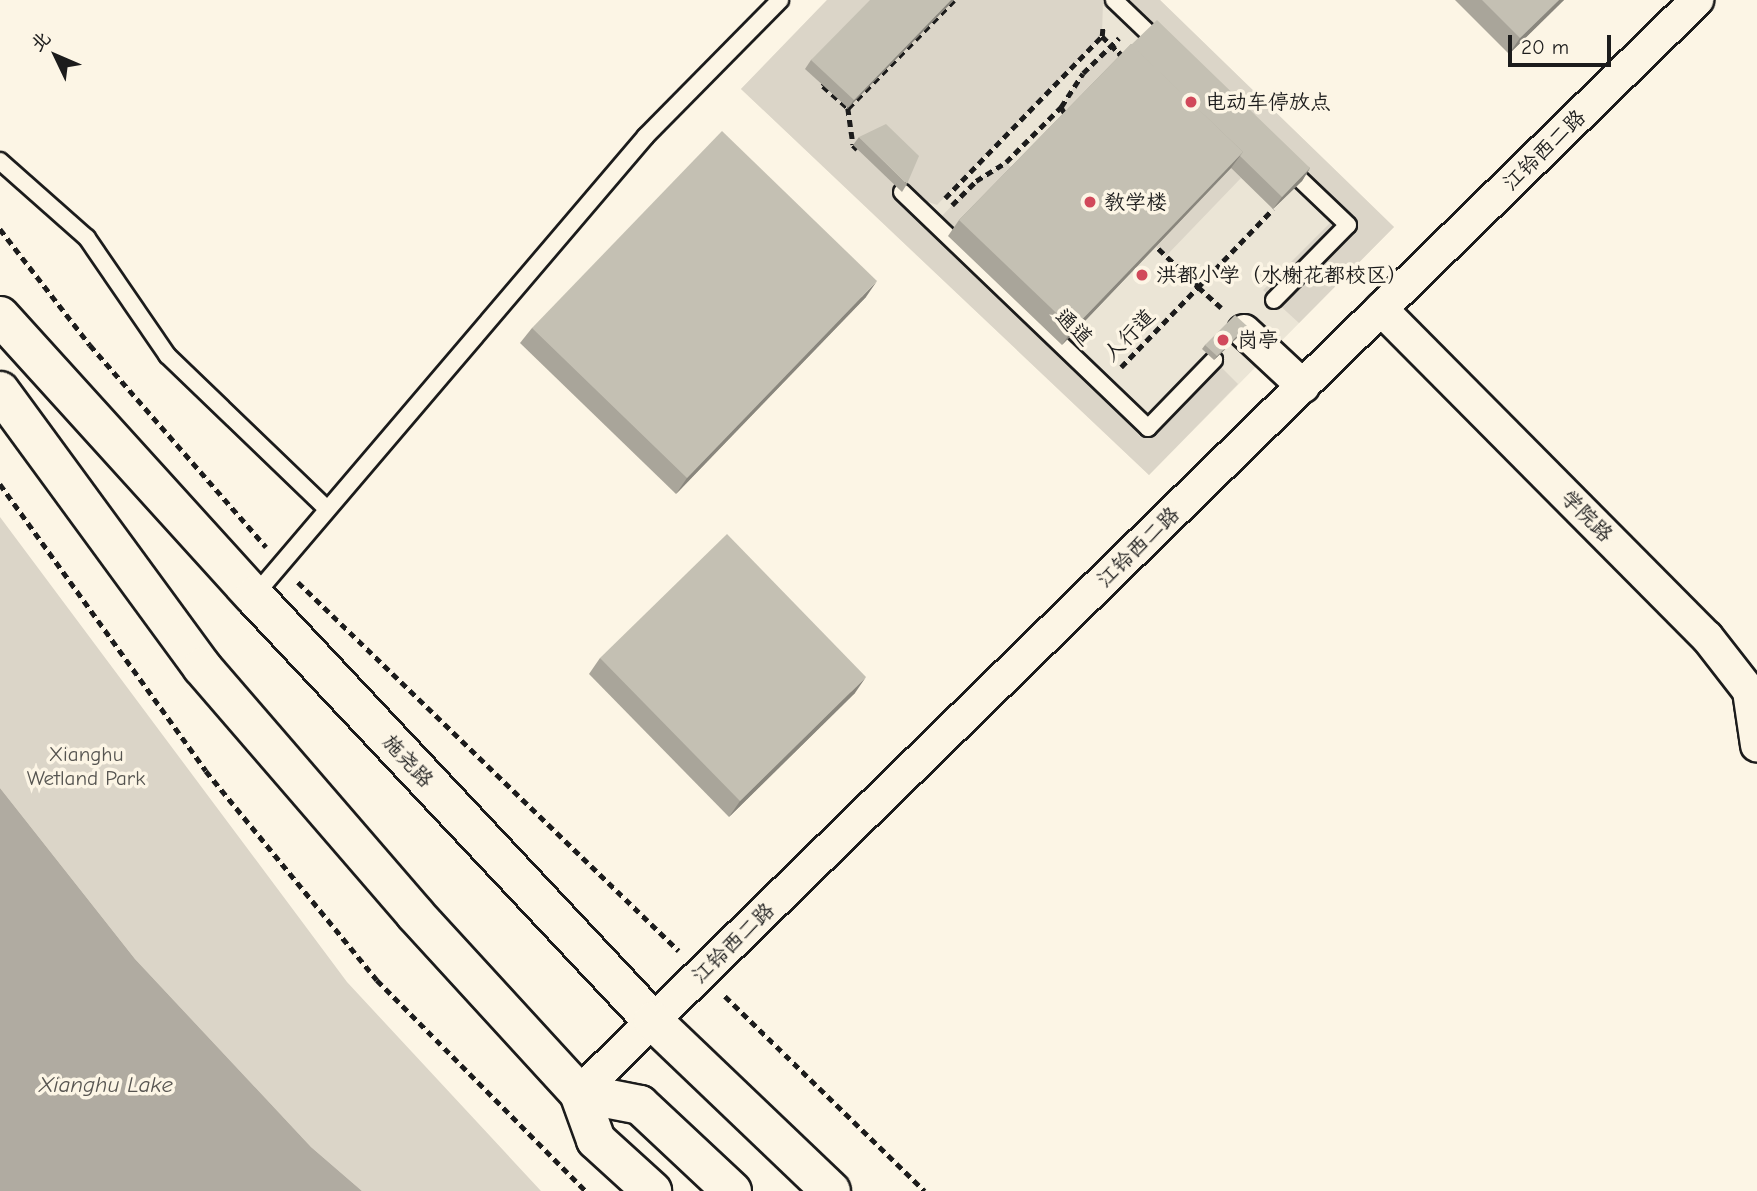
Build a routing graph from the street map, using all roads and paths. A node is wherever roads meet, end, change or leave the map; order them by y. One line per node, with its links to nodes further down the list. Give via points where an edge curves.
1 (780, 0): 37 (lane, via 646,136)
2 (954, 0): 8 (path)
3 (1114, 0): 7 (lane)
4 (1697, 0): 29 (street, 江铃西二路)
5 (1103, 14): 9 (path)
6 (925, 15): 8 (path)
7 (1136, 21): 10 (path); 12 (lane)
8 (933, 22): 15 (path)
9 (1102, 36): 10 (path); 22 (path, via 937,205)
10 (1111, 45): 11 (path); 14 (path, via 1083,73)
11 (1123, 57)
12 (1177, 60)
13 (832, 76): 15 (path, via 823,86)
14 (1061, 107): 16 (path, via 1068,113); 20 (path)
15 (848, 108): 18 (path, via 853,145)
16 (1059, 122)
17 (1273, 153): 28 (lane, via 1348,225)
18 (863, 155)
19 (0, 161): 37 (lane, via 87,238 167,355)
20 (1006, 162): 21 (path); 24 (path, via 976,181)
21 (1013, 169)
22 (901, 192): 24 (lane, 通道)
23 (1273, 209): 27 (path, 人行道)
24 (934, 223): 33 (lane, 通道)
25 (0, 229): 38 (path, via 90,345)
26 (1147, 238): 27 (path)
27 (1198, 287): 33 (path, 人行道)
28 (1274, 300)
29 (1381, 309): 34 (street, 江铃西二路); 40 (street, 学院路, via 1707,637 1749,691)
30 (0, 316): 39 (main road, 施尧路)
31 (1244, 331): 34 (street)
32 (1214, 360): 33 (lane, 通道, via 1148,428)
33 (1103, 385)
34 (1303, 386): 41 (street, 江铃西二路)
35 (0, 391): 43 (main road, via 202,667 415,914)
36 (0, 484): 44 (path, via 206,771 377,980)
37 (326, 508): 38 (lane)
38 (280, 564): 39 (lane); 41 (path)
39 (254, 596): 42 (main road, 施尧路)
40 (1757, 745)
41 (702, 974): 42 (street, 江铃西二路); 48 (path)
42 (653, 1021): 43 (street, 江铃西二路); 47 (main road, 施尧路)
43 (579, 1093): 45 (main road, via 596,1140); 46 (main road, via 640,1105)
44 (586, 1191)
45 (652, 1191)
46 (732, 1191)
47 (831, 1191)
48 (925, 1191)

